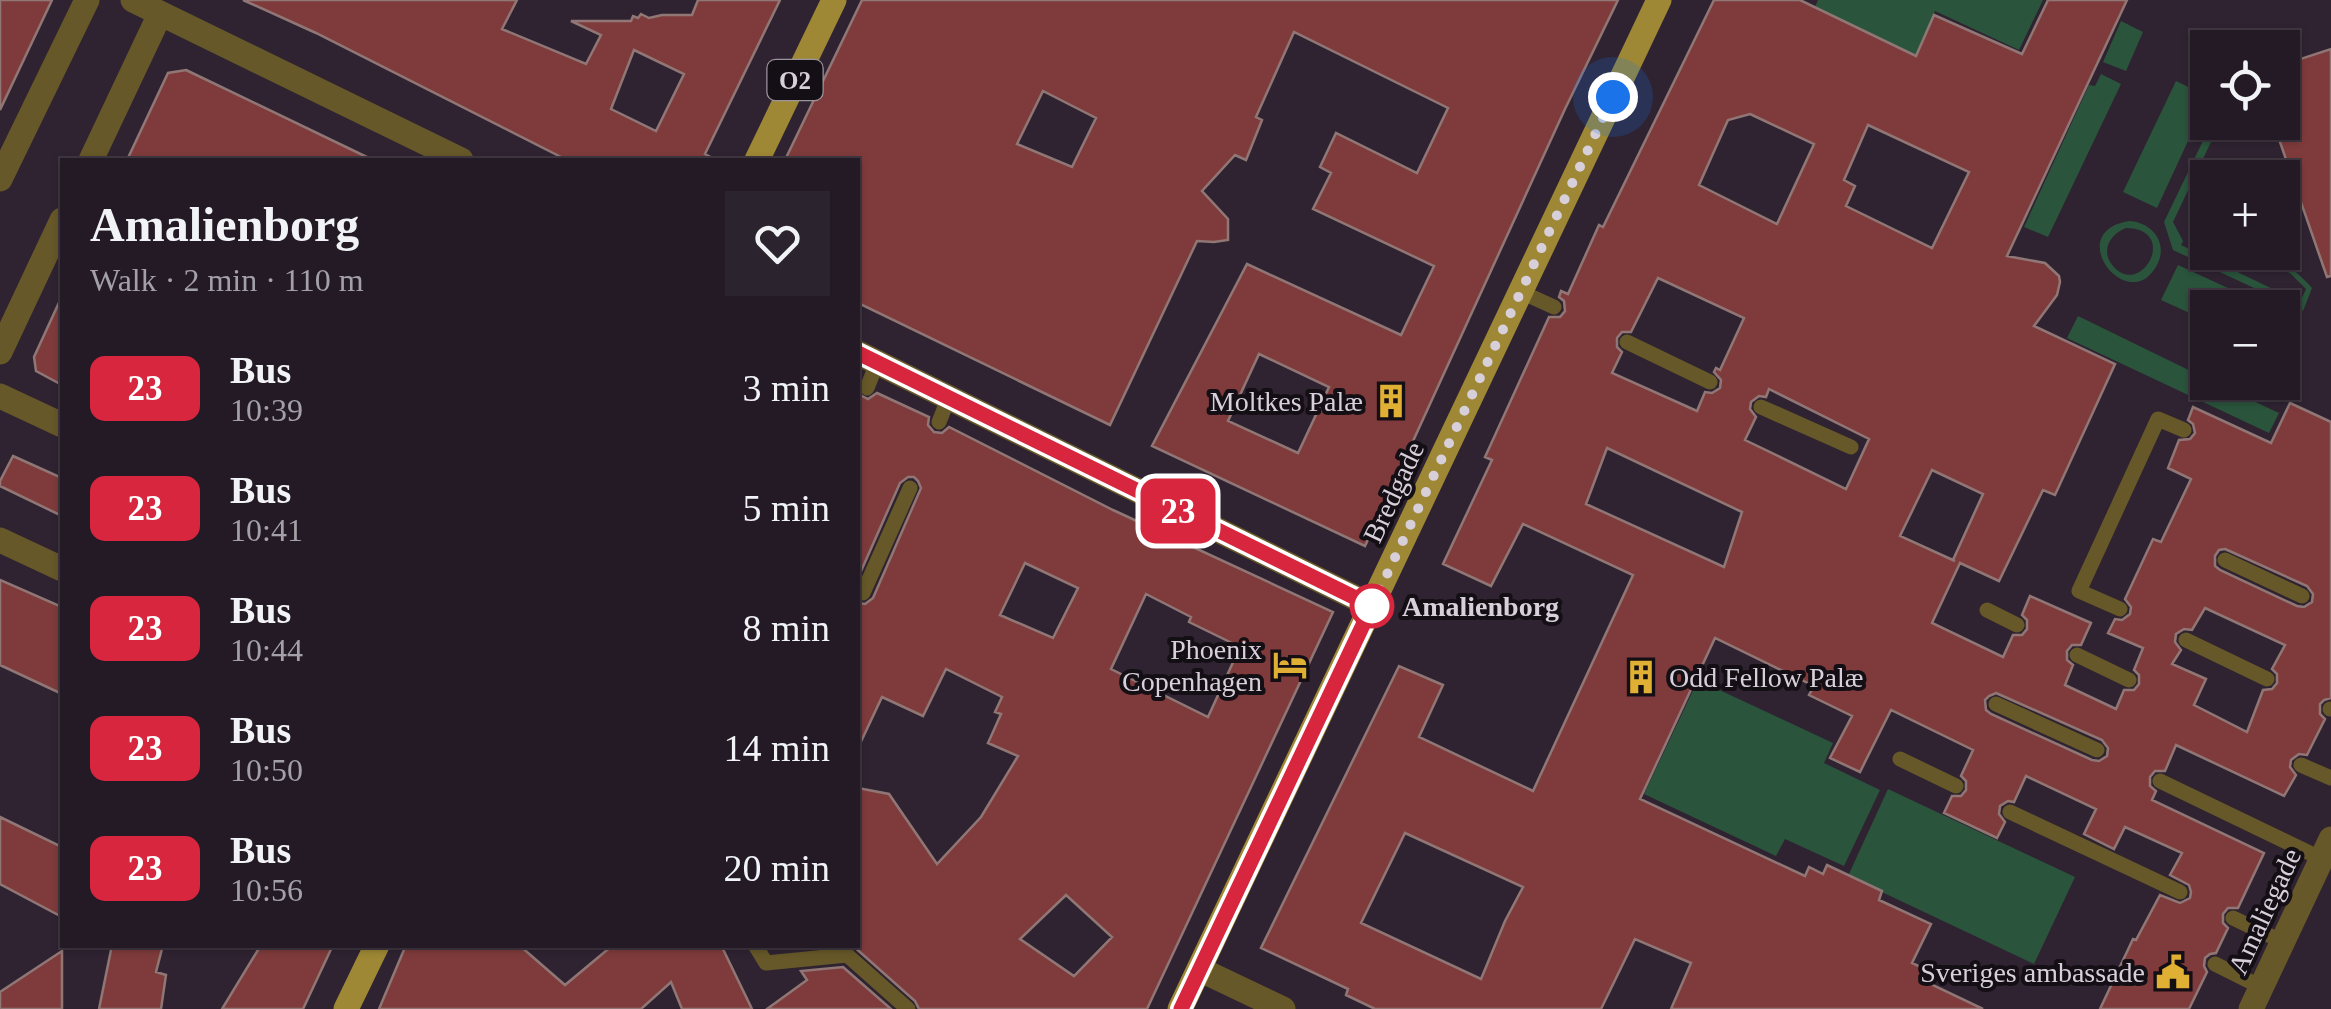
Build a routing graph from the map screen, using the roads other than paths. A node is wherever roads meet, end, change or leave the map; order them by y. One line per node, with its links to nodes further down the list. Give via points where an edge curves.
1 (88, 0): 9 (street)
2 (135, 0): 5 (street)
3 (834, 0): 8 (main road, O2)
4 (1659, 0): 11 (main road, Bredgade)
5 (160, 14): 6 (street); 7 (street)
6 (92, 158)
7 (457, 158)
8 (758, 158)
9 (0, 178)
10 (60, 224): 14 (street)
11 (1521, 292): 12 (lane); 31 (main road, Bredgade)
12 (1554, 307)
13 (1627, 342): 16 (lane)
14 (0, 352)
15 (867, 358): 17 (lane); 19 (street)
16 (1710, 382)
17 (867, 388)
18 (0, 396): 22 (street)
19 (949, 397): 21 (lane); 31 (street)
20 (1761, 407): 24 (lane)
21 (939, 422)
22 (60, 424)
23 (2184, 430): 32 (lane, via 2158,419 2080,590)
24 (1851, 447)
25 (910, 488): 29 (lane)
26 (0, 540): 28 (street)
27 (2226, 560): 30 (lane)
28 (60, 569)
29 (864, 594)
30 (2302, 596)
31 (1372, 606): 54 (main road, Bredgade)
32 (2120, 609)
33 (1987, 610): 34 (lane)
34 (2017, 625)
35 (2186, 640): 37 (lane)
36 (2077, 655): 38 (lane)
37 (2268, 679)
38 (2129, 680)
39 (1996, 704): 40 (lane)
40 (2097, 750)
41 (1900, 760): 45 (lane)
42 (2301, 765): 43 (lane)
43 (2331, 778)
44 (2160, 780): 47 (lane)
45 (1956, 786)
46 (2010, 812): 48 (lane)
47 (2326, 849): 50 (street, Amaliegade)
48 (2180, 892)
49 (2233, 918): 50 (lane)
50 (2282, 942): 55 (street, Amaliegade)
51 (376, 948): 56 (main road)
52 (757, 948): 57 (lane, via 766,963 846,955)
53 (2215, 964): 55 (lane)
54 (1199, 969): 58 (main road, Bredgade); 59 (street)
55 (2256, 998)
56 (346, 1009)
57 (908, 1009)
58 (1180, 1009)
59 (1283, 1009)

